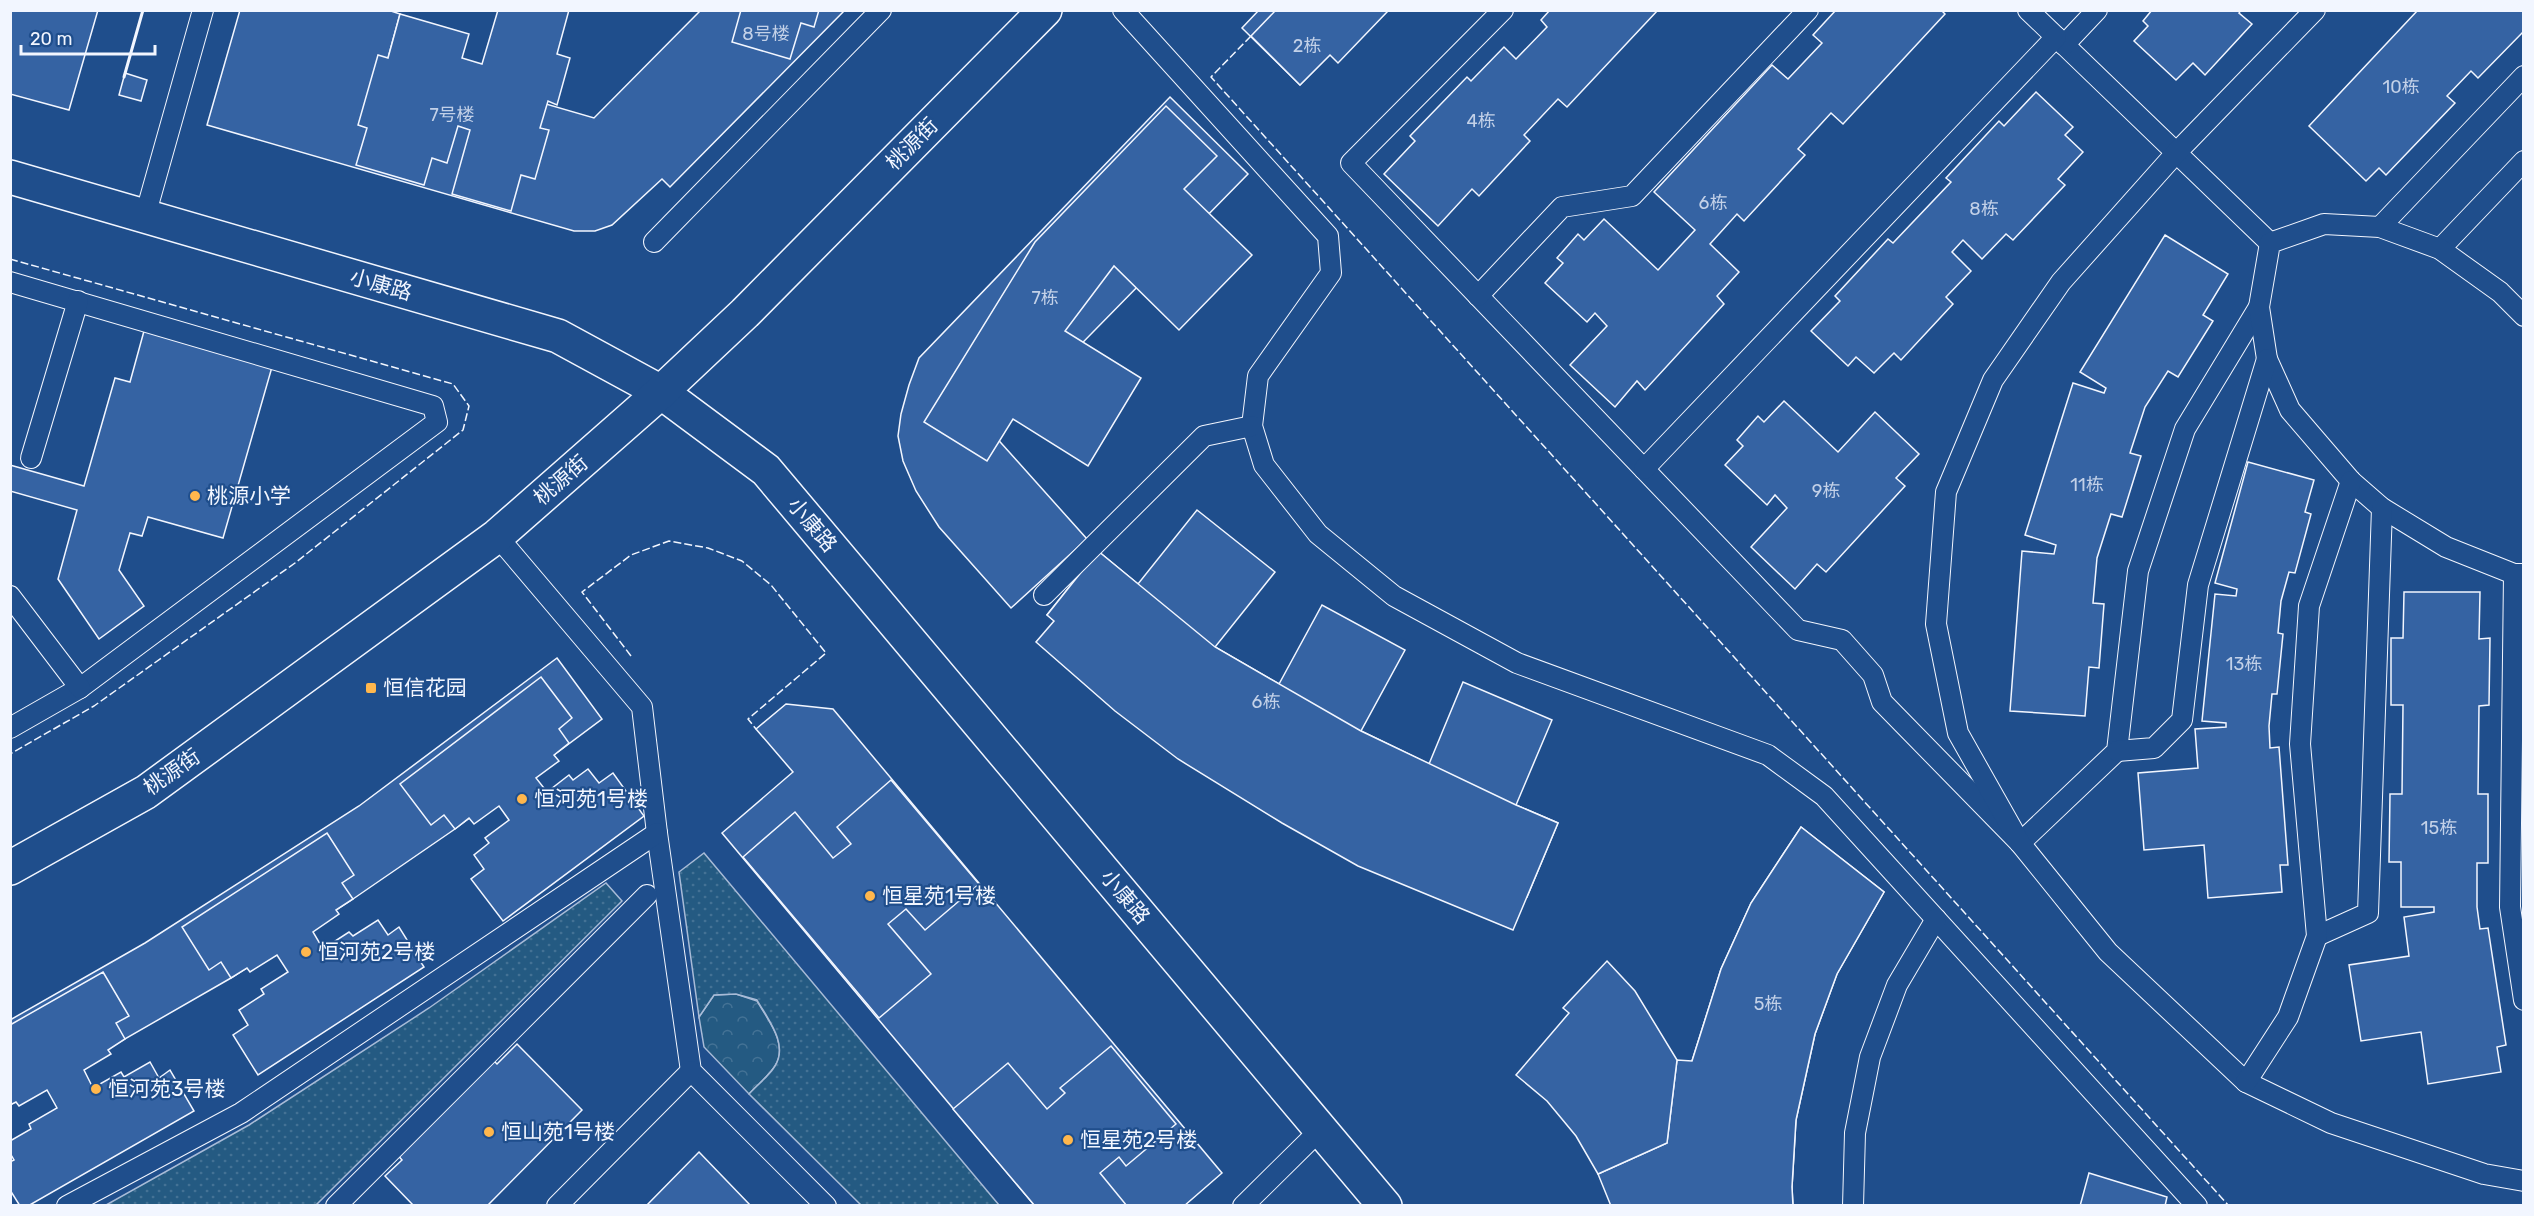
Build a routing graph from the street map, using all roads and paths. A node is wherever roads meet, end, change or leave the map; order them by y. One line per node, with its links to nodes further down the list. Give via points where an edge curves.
1 (203, 10): 15 (lane)
2 (881, 10): 17 (lane)
3 (1045, 10): 26 (street, 桃源街, via 745,313)
4 (1123, 10): 27 (lane, via 1328,236 1331,273 1258,376)
5 (1503, 10): 21 (lane, via 1351,163)
6 (1808, 10): 21 (lane, via 1632,196 1562,207)
7 (2028, 10): 10 (lane)
8 (2097, 10): 10 (lane)
9 (2315, 10): 12 (lane)
10 (2060, 41): 12 (lane); 29 (lane)
11 (2523, 76): 16 (lane)
12 (2176, 153): 18 (lane); 40 (lane, via 2061,282 1993,380 1946,492 1936,624 1958,733)
13 (2523, 161): 19 (lane)
14 (10, 177): 15 (street, 小康路)
15 (145, 216): 26 (street, 小康路, via 558,336)
16 (2380, 227): 18 (lane, via 2324,224); 19 (lane)
17 (654, 242)
18 (2270, 243): 23 (lane)
19 (2440, 249): 24 (lane, via 2500,292)
20 (10, 282): 22 (lane)
21 (1478, 296): 29 (lane)
22 (78, 301): 28 (lane); 36 (lane, via 433,406 437,422)
23 (2259, 307): 25 (lane); 38 (lane, via 2185,429 2138,571)
24 (2523, 316)
25 (2267, 359): 30 (lane, via 2290,410); 38 (lane, via 2198,585 2182,720 2154,748)
26 (661, 392): 32 (street, 桃源街); 48 (street, 小康路, via 766,470)
27 (1252, 426): 34 (lane, via 1204,436); 43 (lane, via 1264,465 1317,534 1394,596 1517,663 1768,755 1824,796)
28 (31, 458)
29 (1644, 470): 40 (lane, via 1798,630 1842,640 1873,675 1882,702)
30 (2351, 481): 31 (lane); 44 (lane, via 2309,606 2300,744)
31 (2382, 508): 33 (lane, via 2446,548); 44 (lane, via 2368,914)
32 (497, 536): 39 (lane, via 642,707); 41 (street, 桃源街, via 146,792)
33 (2519, 574): 45 (lane, via 2510,907)
34 (1044, 595)
35 (10, 596): 36 (lane)
36 (80, 688): 37 (lane)
37 (10, 728)
38 (2117, 751): 40 (lane)
39 (657, 833): 46 (lane); 51 (lane, via 241,1113)
40 (2020, 843): 47 (lane, via 2108,952)
41 (10, 867)
42 (647, 895): 52 (lane)
43 (1936, 919): 56 (lane, via 1897,985 1869,1057 1855,1133); 57 (lane)
44 (2317, 936): 47 (lane, via 2288,1017)
45 (2523, 1000)
46 (691, 1071): 50 (lane); 53 (lane)
47 (2246, 1082): 49 (lane, via 2331,1123 2395,1146 2484,1174)
48 (1321, 1129): 54 (lane); 55 (street, 小康路)
49 (2523, 1181)
50 (819, 1203)
51 (67, 1206)
52 (336, 1206)
53 (557, 1206)
54 (1243, 1206)
55 (1385, 1206)
56 (1853, 1206)
57 (2197, 1206)

